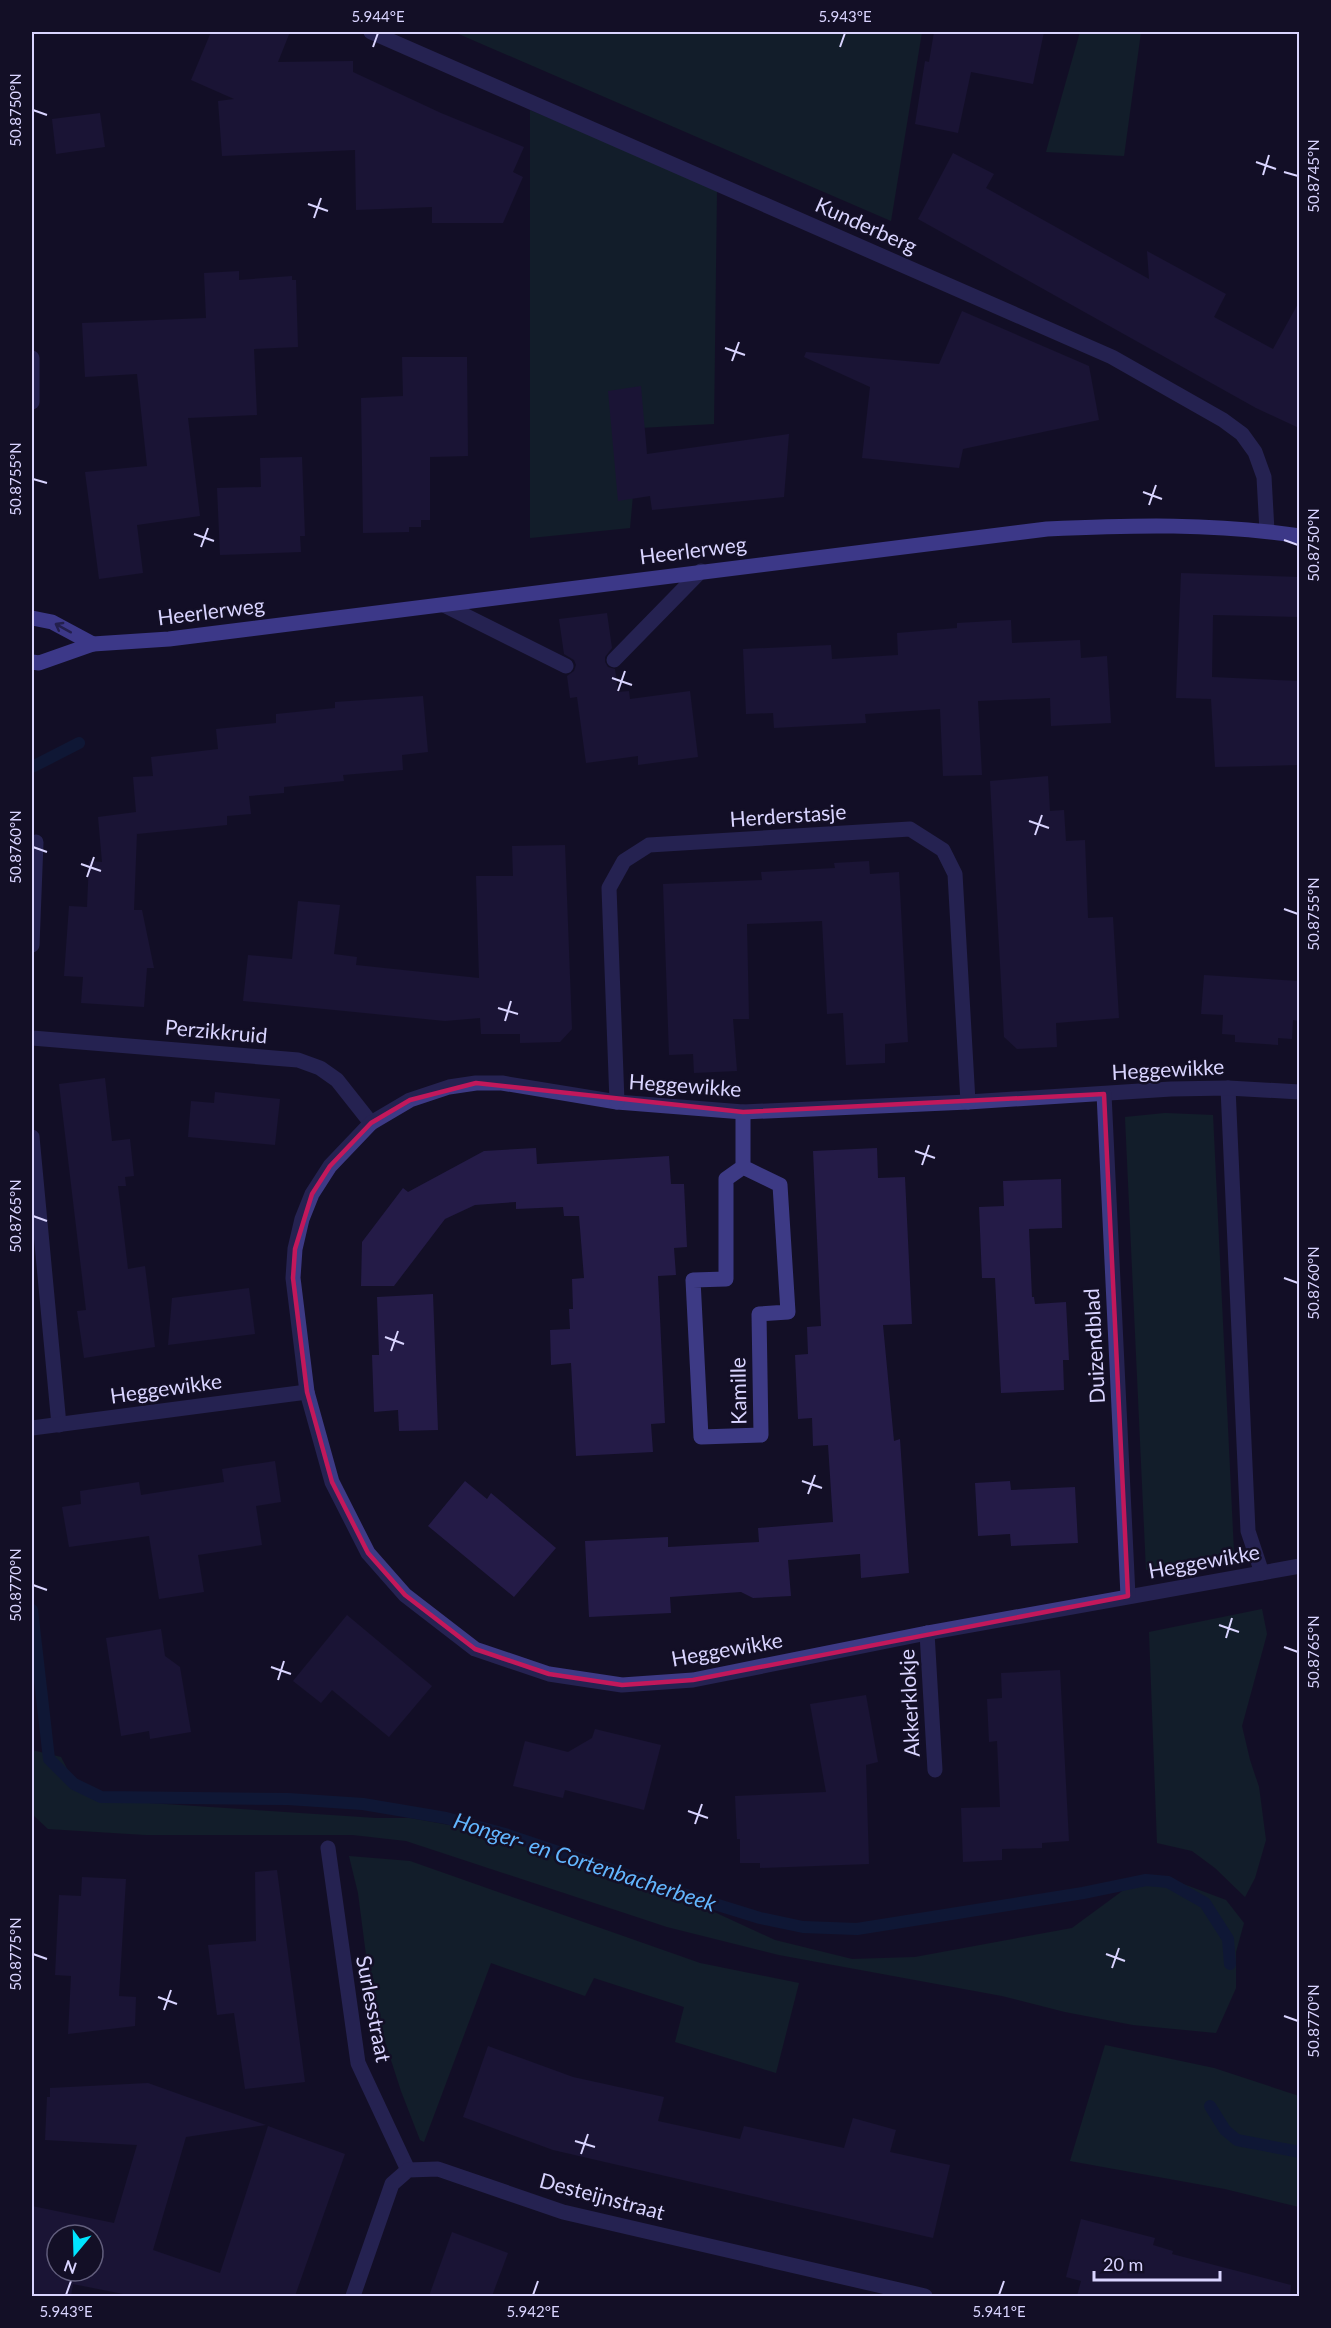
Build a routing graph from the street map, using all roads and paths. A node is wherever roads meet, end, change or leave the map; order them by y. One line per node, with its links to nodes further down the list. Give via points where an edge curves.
1 (371, 32): 4 (street, Kunderberg, via 1112,357 1223,420 1242,435 1255,452 1264,477)
2 (32, 358): 3 (street)
3 (32, 402)
4 (1268, 531): 5 (main road, Heerlerweg); 6 (main road, Heerlerweg, via 1139,524 1047,529)
5 (1299, 536)
6 (701, 571): 7 (main road, Heerlerweg); 10 (street)
7 (444, 605): 9 (main road, Heerlerweg); 12 (street)
8 (32, 618): 9 (main road, one-way to 8, via 52,622)
9 (93, 645): 11 (main road, Heerlerweg)
10 (614, 660)
11 (32, 662)
12 (566, 666)
13 (36, 843): 14 (street)
14 (32, 945)
15 (32, 1038): 22 (street, Perzikkruid, via 298,1060 337,1080)
16 (1228, 1088): 17 (street, Heggewikke); 18 (street, Heggewikke); 29 (street, via 1248,1531)
17 (1299, 1092)
18 (1104, 1094): 20 (street, Heggewikke); 30 (street, Duizendblad)
19 (617, 1102): 20 (street, Herderstasje, via 609,888 624,861 649,845 910,829 943,850 955,874); 21 (street, Heggewikke); 22 (street, Heggewikke, via 502,1083 476,1083 410,1100)
20 (968, 1102): 21 (street, Heggewikke)
21 (743, 1113): 24 (street)
22 (371, 1123): 25 (street, Heggewikke, via 330,1166 302,1219 293,1278)
23 (32, 1137): 26 (street)
24 (743, 1167): 24 (street, Kamille, via 726,1179 726,1280 693,1280 701,1437 761,1435 759,1314 788,1312 780,1185)
25 (307, 1392): 26 (street, Heggewikke); 31 (street, Heggewikke, via 332,1482 368,1553 405,1595 475,1649 549,1674 622,1684 693,1680)
26 (59, 1425): 27 (street, Heggewikke)
27 (32, 1428)
28 (1299, 1566): 29 (street, Heggewikke)
29 (1262, 1573): 30 (street, Heggewikke)
30 (1128, 1596): 31 (street, Heggewikke)
31 (927, 1633): 32 (street, Akkerklokje)
32 (935, 1770)
33 (328, 1848): 34 (street, Surlesstraat, via 358,2063)
34 (408, 2170): 35 (street, via 392,2184); 36 (street, Desteijnstraat, via 438,2169 563,2212)
35 (353, 2296)
36 (925, 2296)

